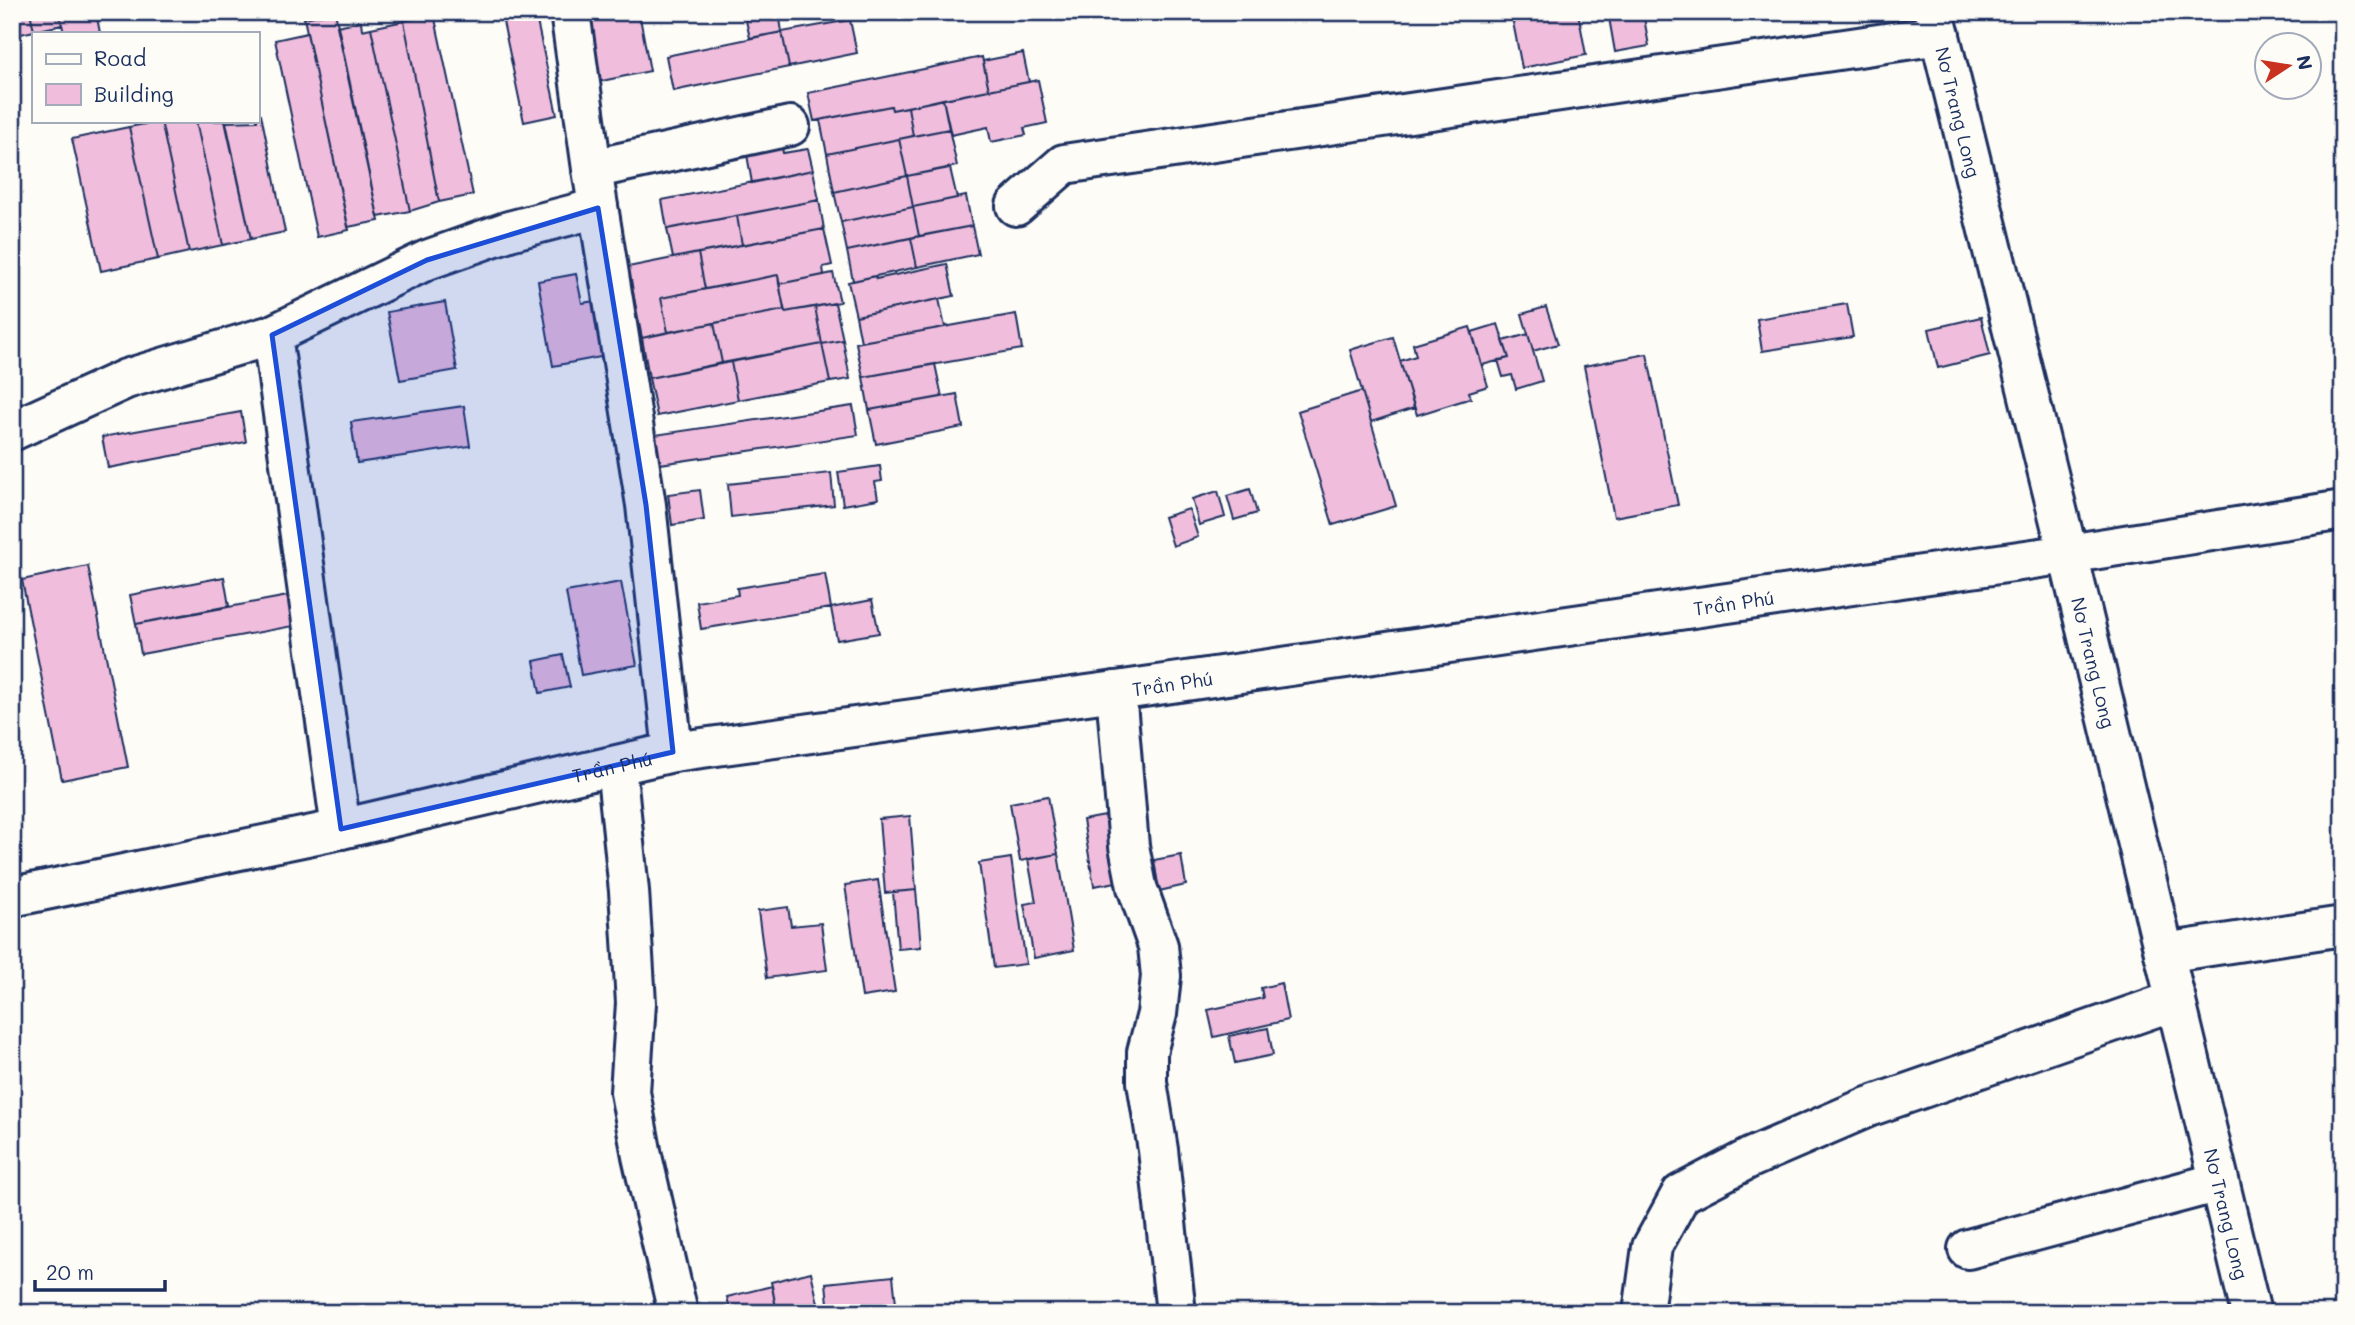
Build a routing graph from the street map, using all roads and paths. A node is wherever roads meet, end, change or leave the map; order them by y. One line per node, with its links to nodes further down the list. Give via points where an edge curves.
1 (569, 12): 4 (street)
2 (1937, 24): 5 (street, via 1064,164); 10 (street, Nơ Trang Long)
3 (790, 126): 4 (street)
4 (592, 169): 6 (street)
5 (1016, 206)
6 (598, 208): 7 (street, via 509,231 426,260); 12 (street, via 646,505)
7 (272, 335): 8 (street, via 126,379); 14 (street)
8 (12, 431)
9 (2343, 510): 10 (street, Trần Phú)
10 (2068, 554): 11 (street, Trần Phú); 17 (street, Nơ Trang Long)
11 (1116, 691): 12 (street, Trần Phú); 22 (street, via 1129,846 1137,887 1158,946 1161,976 1147,1052 1147,1082)
12 (673, 752): 13 (street, Trần Phú)
13 (616, 766): 14 (street, Trần Phú); 21 (street, via 636,1003 630,1092)
14 (341, 829): 15 (street, Trần Phú)
15 (12, 897)
16 (2343, 926): 17 (street)
17 (2164, 953): 18 (street, Nơ Trang Long)
18 (2176, 1000): 19 (street, Nơ Trang Long); 23 (street, via 1868,1107 1750,1158 1681,1194 1652,1247)
19 (2219, 1182): 20 (street); 24 (street, Nơ Trang Long)
20 (1968, 1249)
21 (678, 1313)
22 (1176, 1313)
23 (1643, 1313)
24 (2251, 1313)

